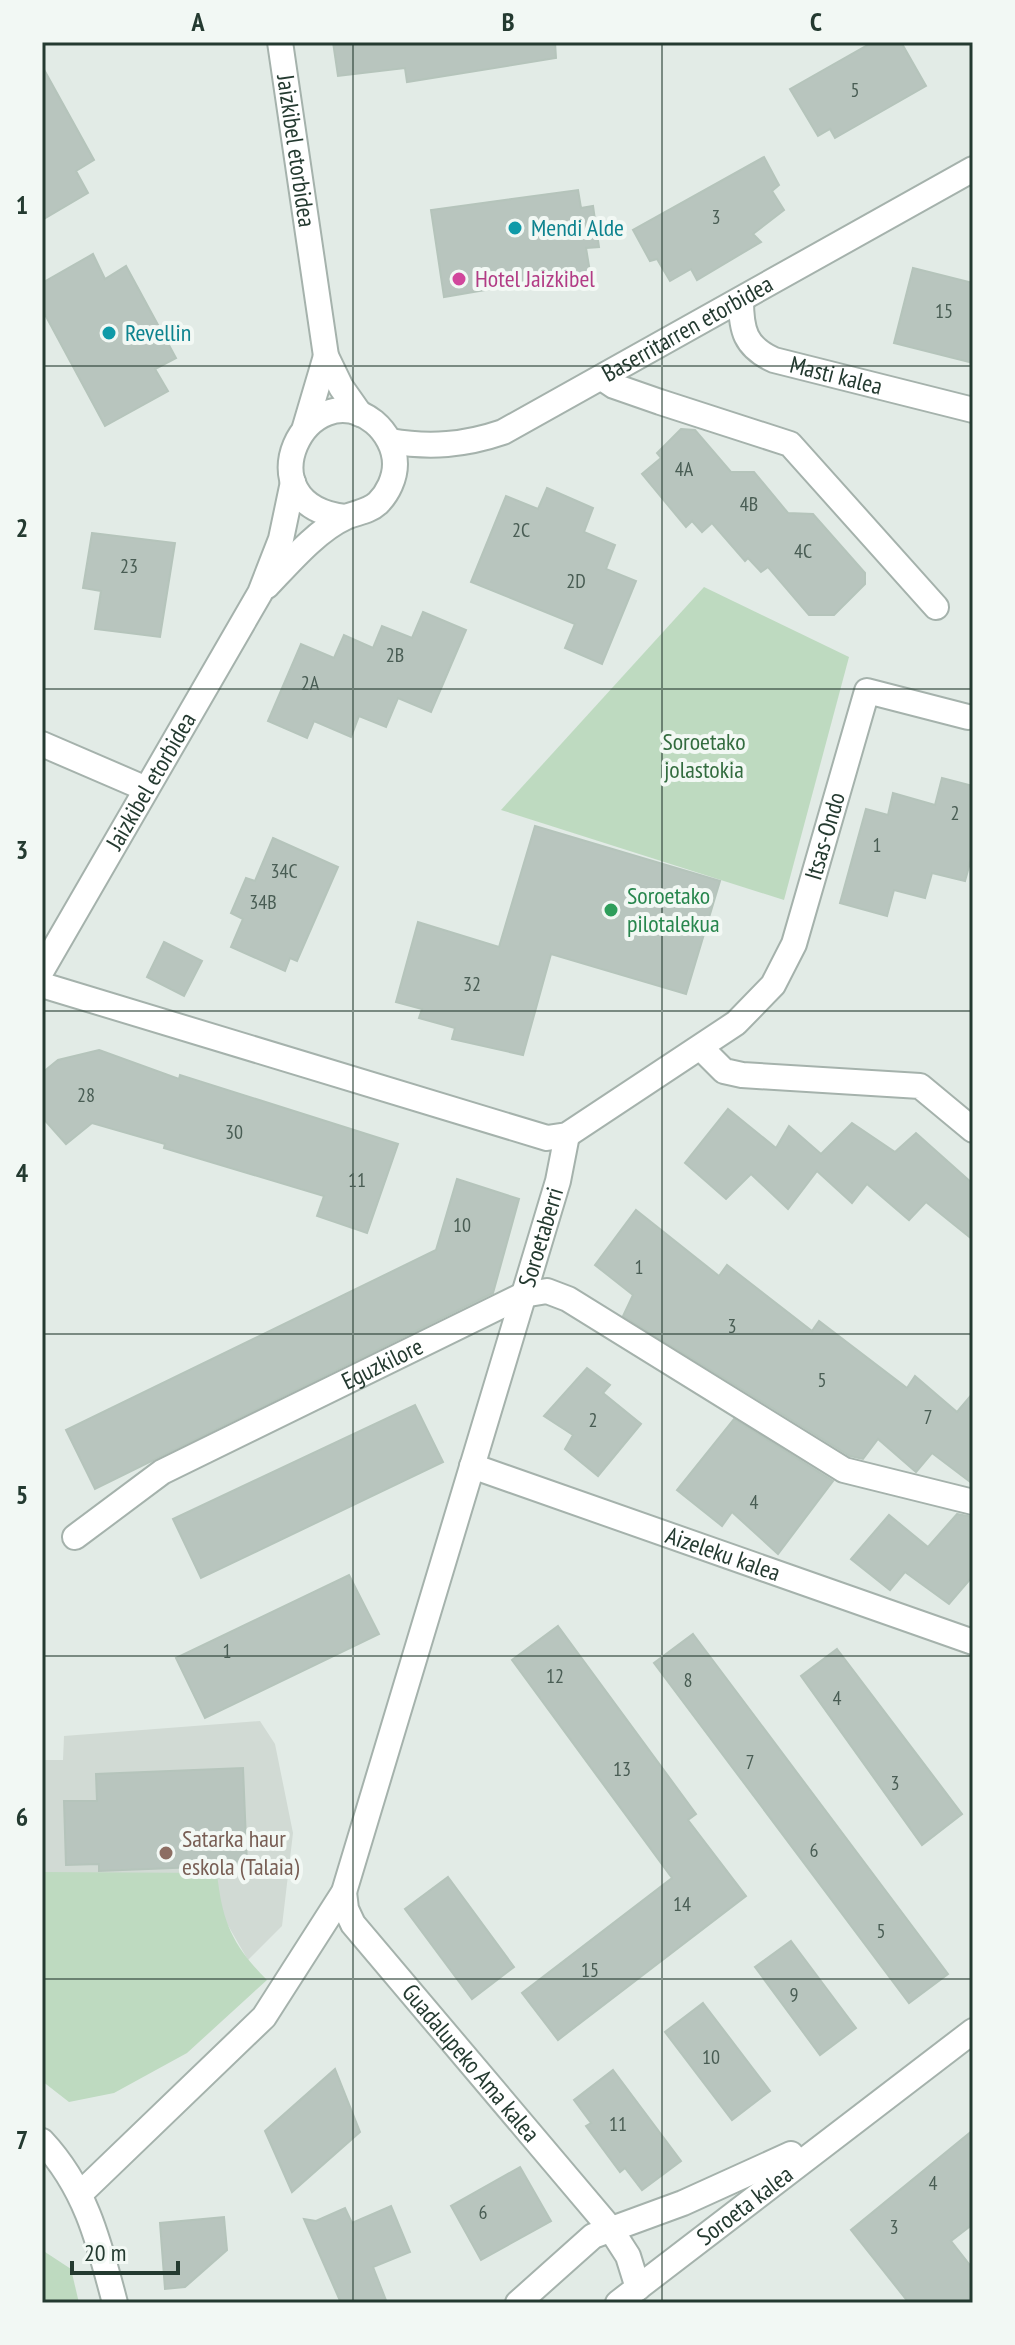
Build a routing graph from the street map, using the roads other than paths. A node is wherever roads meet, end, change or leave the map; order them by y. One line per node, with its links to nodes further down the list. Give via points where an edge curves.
1 (280, 42): 4 (street, Jaizkibel etorbidea)
2 (973, 169): 3 (street, Baserritarren etorbidea)
3 (741, 300): 5 (street, Baserritarren etorbidea); 6 (street, Masti kalea, via 745,339 757,353)
4 (326, 356): 7 (street, Jaizkibel etorbidea); 8 (street, Jaizkibel etorbidea)
5 (602, 378): 9 (street, Baserritarren etorbidea, via 482,439 436,446); 13 (street, via 790,444)
6 (973, 410)
7 (360, 414): 8 (street, via 330,413); 9 (street, Jaizkibel etorbidea)
8 (305, 427): 10 (street, Jaizkibel etorbidea, via 292,447)
9 (390, 441): 11 (street, Jaizkibel etorbidea, via 395,466 388,490 370,510)
10 (293, 482): 11 (street, via 313,508); 12 (street, Jaizkibel etorbidea, via 281,539)
11 (345, 517): 12 (street, Jaizkibel etorbidea)
12 (260, 593): 16 (street, Jaizkibel etorbidea)
13 (936, 607)
14 (968, 717): 19 (street, Itsas-Ondo, via 867,691 794,944 773,985 736,1023)
15 (42, 744): 16 (street)
16 (144, 788): 17 (street, Jaizkibel etorbidea)
17 (42, 970)
18 (42, 985): 21 (street, via 547,1138)
19 (701, 1048): 20 (street, via 724,1071 742,1075 920,1086); 21 (street)
20 (973, 1130)
21 (567, 1135): 22 (street, Soroetaberri)
22 (523, 1295): 23 (street); 24 (street, Soroetaberri, via 547,1291 568,1299 844,1470); 25 (street, Eguzkilore, via 162,1472)
23 (470, 1474): 26 (street, Aizeleku kalea); 27 (street)
24 (973, 1502)
25 (75, 1537)
26 (973, 1642)
27 (344, 1892): 31 (street, via 264,2017); 32 (street, Guadalupeko Ama kalea, via 353,1924)
28 (973, 2031): 29 (street, Soroeta kalea)
29 (850, 2122): 32 (street, Soroeta kalea, via 754,2173); 33 (street, Soroeta kalea)
30 (42, 2141): 31 (street)
31 (81, 2193): 34 (street)
32 (610, 2228): 33 (street, via 628,2256); 35 (street, Soroeta kalea, via 572,2252)
33 (638, 2288): 36 (street, Soroeta kalea)
34 (115, 2303)
35 (518, 2303)
36 (618, 2303)

